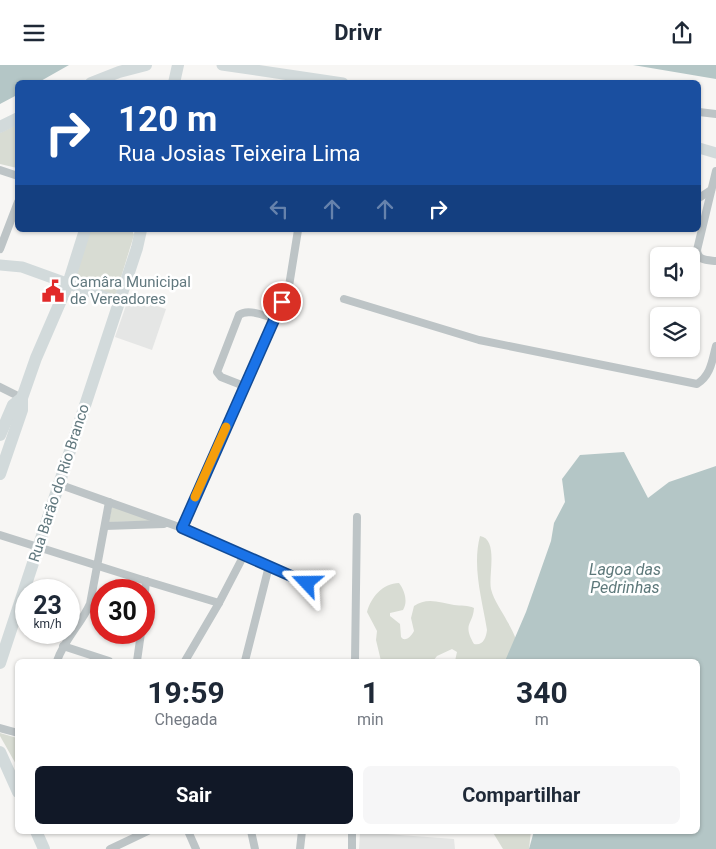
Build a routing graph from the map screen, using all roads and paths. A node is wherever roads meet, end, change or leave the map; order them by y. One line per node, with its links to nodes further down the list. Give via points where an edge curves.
1 (146, 65): 4 (main road)
2 (178, 65): 5 (main road)
3 (222, 65): 6 (main road)
4 (97, 80)
5 (175, 80)
6 (323, 80)
7 (701, 112): 8 (street)
8 (716, 114)
9 (15, 120): 10 (main road)
10 (0, 127)
11 (701, 149): 12 (main road)
12 (716, 153)
13 (0, 170): 15 (street)
14 (716, 171): 16 (street)
15 (15, 175)
16 (711, 189): 17 (street); 19 (street)
17 (701, 196)
18 (15, 210): 24 (street)
19 (701, 221)
20 (84, 232): 27 (main road)
21 (141, 232): 29 (main road, Rua Barão do Rio Branco)
22 (298, 232): 30 (street, via 289,286)
23 (699, 232): 25 (street, via 699,257)
24 (0, 249)
25 (716, 261)
26 (0, 265): 27 (main road, via 22,267)
27 (68, 284): 29 (main road); 34 (main road)
28 (344, 299): 31 (street, via 479,340 697,384 708,374)
29 (119, 303): 37 (main road, Rua Barão do Rio Branco)
30 (274, 318): 32 (street); 32 (street, via 249,311 239,315 217,369 218,374)
31 (716, 345)
32 (244, 386): 42 (street)
33 (0, 387): 34 (street)
34 (22, 398): 35 (main road, via 13,405); 36 (main road, via 22,410)
35 (0, 435)
36 (0, 474)
37 (58, 484): 38 (street); 44 (main road, Rua Barão do Rio Branco)
38 (109, 502): 40 (street); 41 (street)
39 (357, 517): 59 (street)
40 (168, 523): 41 (street); 42 (street)
41 (105, 526): 46 (street)
42 (182, 528): 45 (street)
43 (0, 535): 44 (street)
44 (38, 547): 46 (street); 60 (main road, Rua Barão do Rio Branco)
45 (244, 555): 47 (street); 51 (street)
46 (98, 566): 48 (street); 53 (street, via 90,604)
47 (269, 567): 49 (street); 58 (street)
48 (140, 579)
49 (307, 583)
50 (155, 584): 51 (street)
51 (219, 603): 57 (street)
52 (139, 644): 56 (street)
53 (63, 646): 54 (street); 55 (street)
54 (58, 659)
55 (103, 659)
56 (137, 659)
57 (186, 659)
58 (246, 659)
59 (355, 659)
60 (0, 663)
61 (0, 727): 62 (street)
62 (15, 732)
63 (0, 744): 65 (main road)
64 (0, 752): 66 (main road)
65 (15, 768)
66 (15, 785)
67 (37, 834): 75 (main road)
68 (46, 834): 76 (main road)
69 (142, 834): 74 (street)
70 (189, 834): 79 (street)
71 (252, 834): 80 (street)
72 (302, 834): 81 (street)
73 (352, 834): 82 (street)
74 (130, 840): 77 (street); 78 (street)
75 (44, 849)
76 (53, 849)
77 (110, 849)
78 (134, 849)
79 (196, 849)
80 (255, 849)
81 (300, 849)
82 (352, 849)

